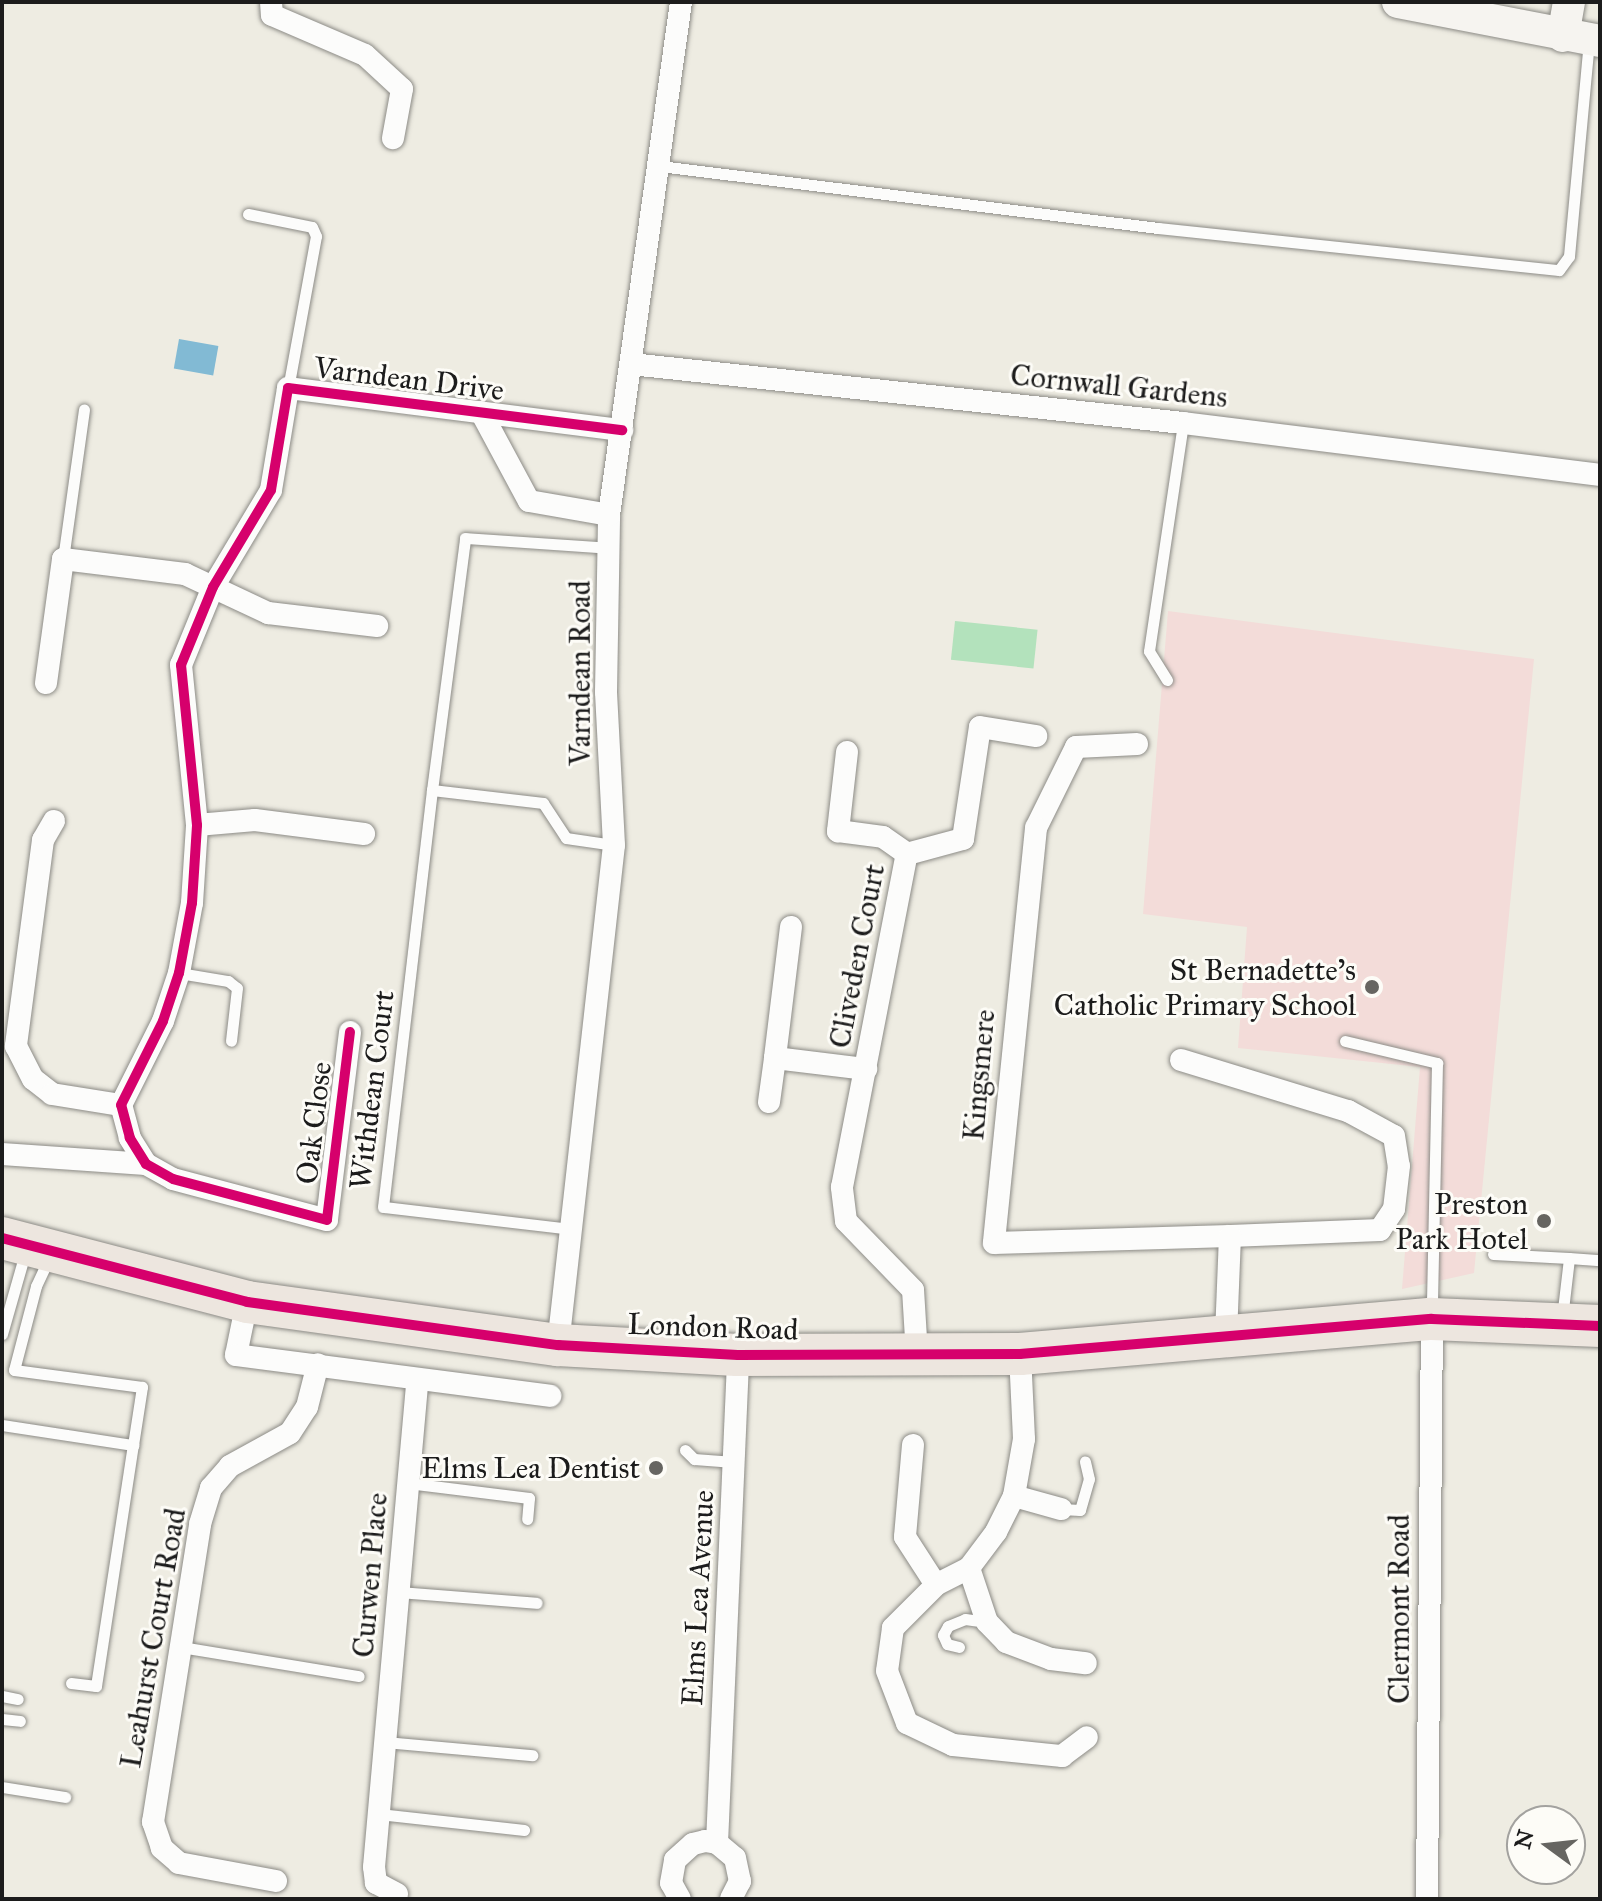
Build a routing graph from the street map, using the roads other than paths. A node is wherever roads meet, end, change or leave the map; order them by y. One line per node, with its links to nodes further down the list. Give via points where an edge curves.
1 (271, 2): 6 (street, via 272,15 365,55 402,89)
2 (681, 2): 7 (street, Varndean Road)
3 (1398, 2): 5 (street)
4 (1569, 2): 5 (street)
5 (1584, 39): 7 (lane, via 1569,256 1559,270 1158,228)
6 (393, 138)
7 (660, 166): 9 (street, Varndean Road)
8 (248, 214): 10 (lane, via 312,227 316,236)
9 (631, 364): 13 (street, Cornwall Gardens); 14 (street, Varndean Road)
10 (288, 388): 12 (street, Varndean Drive); 19 (street, Varndean Drive, via 271,490)
11 (84, 409): 18 (lane)
12 (481, 412): 14 (street, Varndean Drive); 16 (street, Varndean Drive, via 529,501)
13 (1183, 423): 15 (street, Cornwall Gardens); 21 (lane, via 1149,651)
14 (622, 430): 16 (street, Varndean Road)
15 (1600, 475)
16 (609, 515): 17 (street, Varndean Road)
17 (610, 548): 26 (lane, Withdean Court, via 465,538); 30 (street, Varndean Road, via 606,692)
18 (63, 559): 19 (street, via 185,574); 22 (street)
19 (213, 587): 20 (street, via 268,613); 28 (street, Varndean Drive, via 181,665)
20 (377, 626)
21 (1167, 680)
22 (46, 683)
23 (1036, 736): 31 (street, Cliveden Court, via 980,727 963,839)
24 (1137, 744): 45 (street, Kingsmere, via 1076,747 1036,828 994,1243)
25 (847, 752): 31 (street, Cliveden Court, via 838,831 883,837)
26 (432, 790): 30 (lane, via 543,803 566,838); 44 (lane, Withdean Court, via 383,1207)
27 (54, 821): 41 (street, via 43,840 16,1046 33,1079 52,1094)
28 (197, 825): 29 (street, via 255,820); 33 (street, Varndean Drive, via 192,903)
29 (364, 834)
30 (614, 845): 44 (street, Varndean Road)
31 (907, 854): 39 (street, Cliveden Court)
32 (791, 927): 37 (street, Cliveden Court)
33 (179, 973): 35 (lane, via 228,981 237,988); 41 (street, Varndean Drive, via 163,1021)
34 (350, 1032): 43 (street, Oak Close, via 327,1220 173,1179)
35 (231, 1041)
36 (1345, 1041): 51 (lane, via 1437,1063)
37 (775, 1058): 39 (street, Cliveden Court); 40 (street, Cliveden Court)
38 (1181, 1060): 45 (street, Kingsmere, via 1348,1111 1394,1136 1399,1166 1394,1209 1380,1230)
39 (866, 1069): 58 (street, Cliveden Court, via 842,1187 846,1221 913,1290)
40 (769, 1102)
41 (121, 1105): 43 (street, via 130,1138)
42 (2, 1154): 43 (street)
43 (146, 1164)
44 (571, 1229): 55 (street, Varndean Road)
45 (1230, 1236): 54 (street)
46 (27, 1246): 50 (highway, London Road); 53 (lane); 63 (lane, via 36,1286 14,1370 142,1387)
47 (1493, 1254): 48 (lane)
48 (1569, 1258): 49 (lane); 52 (lane)
49 (1600, 1260)
50 (247, 1302): 55 (highway, London Road); 59 (street, via 236,1355)
51 (1432, 1319): 52 (highway, London Road); 54 (highway, London Road); 98 (street, Clermont Road)
52 (1581, 1324)
53 (2, 1334)
54 (1226, 1336): 56 (highway, London Road)
55 (558, 1345): 57 (highway, London Road)
56 (1020, 1354): 58 (highway, London Road); 69 (street, via 1024,1439)
57 (738, 1355): 58 (highway, London Road); 67 (street, Elms Lea Avenue)
58 (917, 1355)
59 (318, 1364): 60 (street); 77 (street, Leahurst Court Road, via 307,1407 290,1433 230,1466 211,1488)
60 (417, 1381): 61 (street); 68 (street, Curwen Place)
61 (550, 1396)
62 (2, 1425): 63 (lane)
63 (133, 1445): 81 (lane, via 96,1686)
64 (913, 1445): 73 (street, via 905,1537)
65 (685, 1450): 67 (lane, via 694,1459)
66 (1085, 1461): 70 (lane, via 1089,1479 1080,1510)
67 (735, 1462): 93 (street, Elms Lea Avenue)
68 (408, 1483): 71 (lane, via 529,1498); 74 (street, Curwen Place)
69 (1014, 1496): 70 (street); 72 (street)
70 (1061, 1509)
71 (527, 1519)
72 (969, 1568): 73 (street); 76 (street)
73 (936, 1585): 86 (street, via 893,1628 887,1671 907,1723 953,1745 1062,1756)
74 (398, 1592): 75 (lane); 87 (street, Curwen Place)
75 (537, 1603)
76 (987, 1622): 78 (lane, via 965,1619 948,1626 943,1635 947,1644); 79 (street, via 1006,1642 1051,1659)
77 (181, 1647): 80 (lane); 94 (street, Leahurst Court Road, via 154,1812 157,1841 179,1863)
78 (959, 1647)
79 (1086, 1663)
80 (359, 1676)
81 (71, 1683)
82 (2, 1696): 83 (lane)
83 (18, 1699)
84 (2, 1719): 85 (lane)
85 (20, 1721)
86 (1087, 1737)
87 (385, 1742): 88 (lane); 91 (street, Curwen Place)
88 (532, 1755)
89 (2, 1787): 90 (lane)
90 (65, 1797)
91 (379, 1814): 92 (lane); 95 (street, Curwen Place, via 376,1883)
92 (524, 1830)
93 (717, 1843): 96 (street, via 693,1844 675,1860 671,1883); 97 (street, via 735,1858 739,1869)
94 (276, 1881)
95 (397, 1894)
96 (680, 1899)
97 (731, 1899)
98 (1427, 1899)

